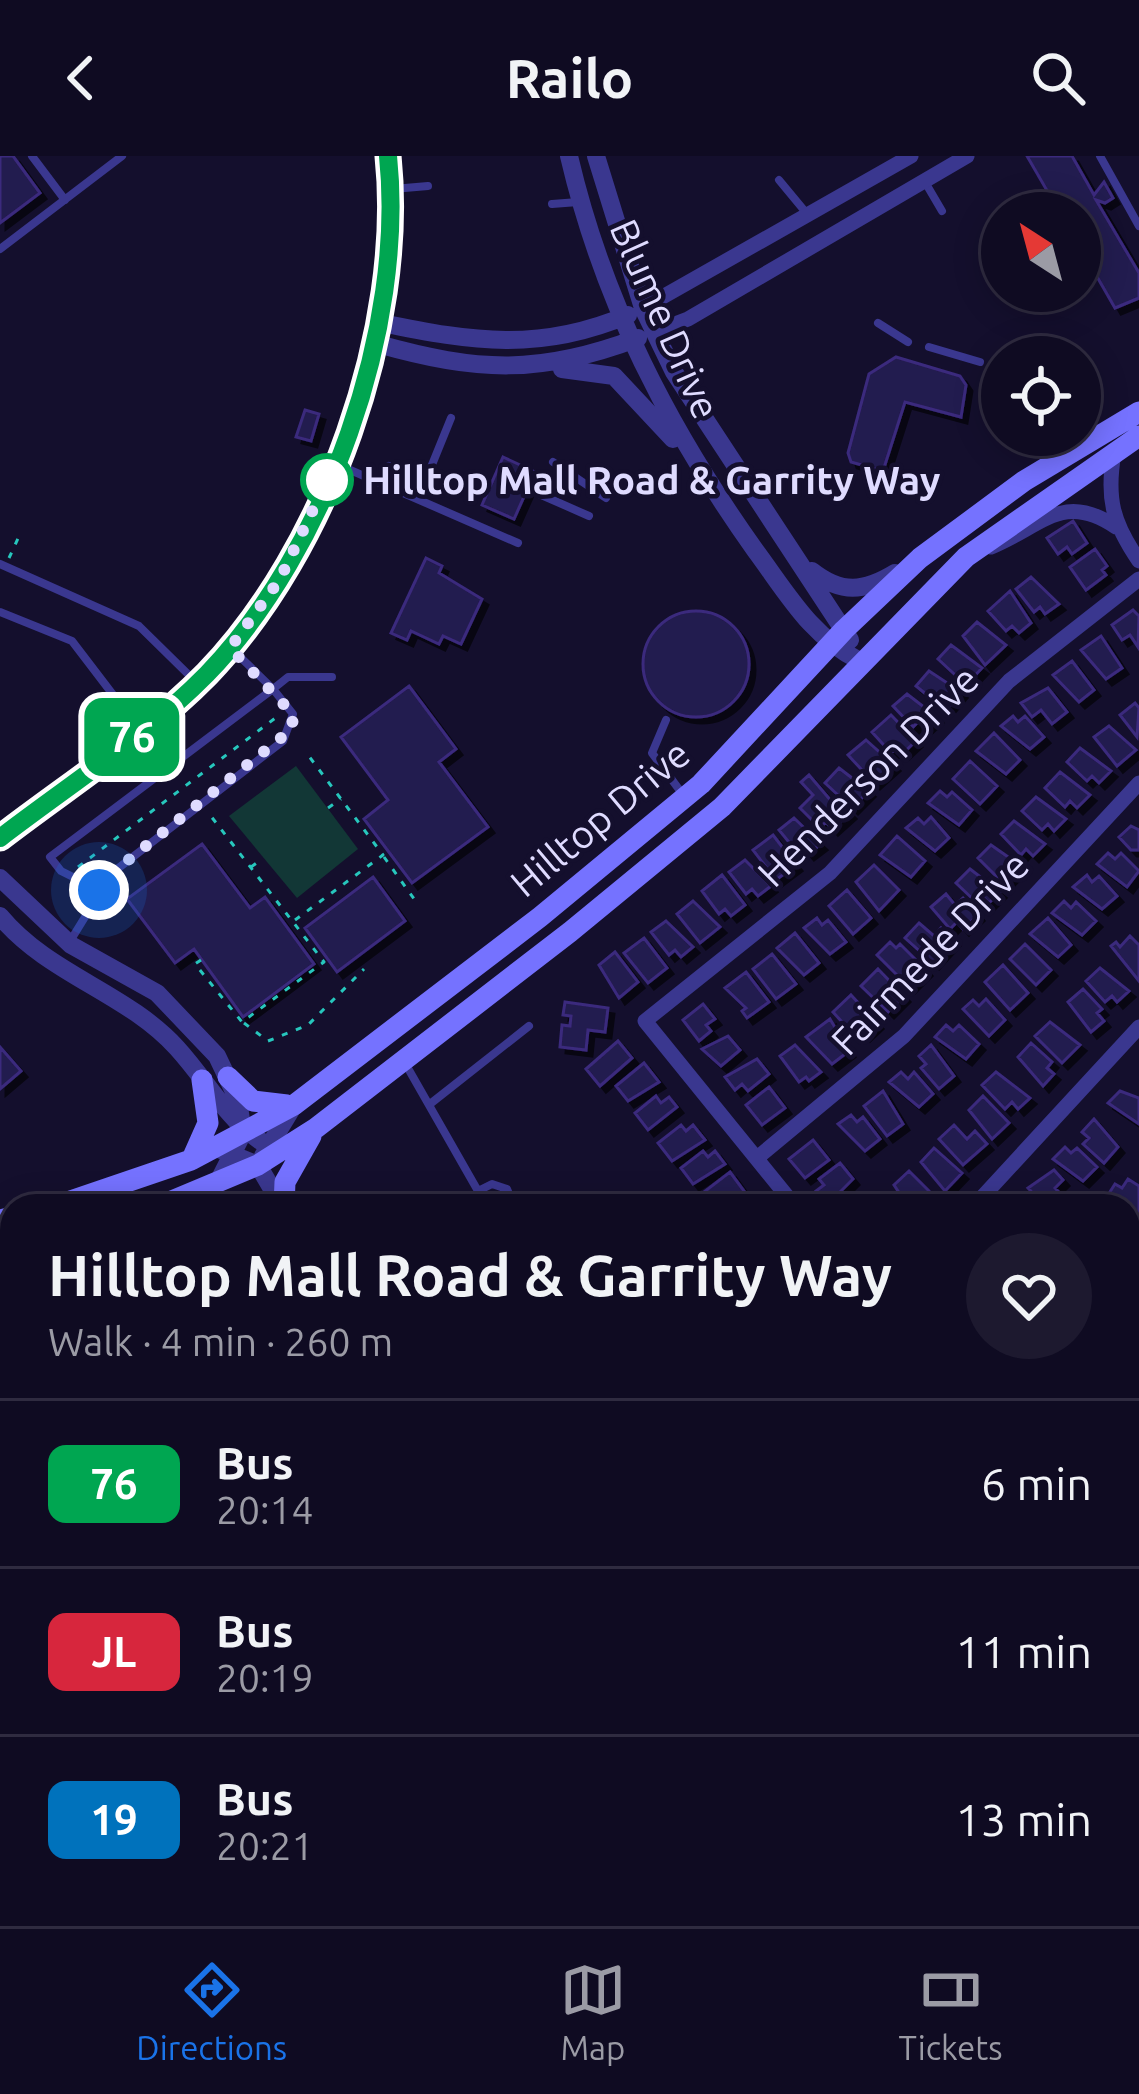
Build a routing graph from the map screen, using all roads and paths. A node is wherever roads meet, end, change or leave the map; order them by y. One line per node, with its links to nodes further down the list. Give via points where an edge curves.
1 (32, 156): 13 (lane)
2 (122, 156): 13 (lane)
3 (388, 156): 12 (street)
4 (568, 156): 14 (street, Blume Drive)
5 (596, 156): 20 (street, Blume Drive)
6 (911, 156): 17 (street)
7 (968, 156): 10 (street)
8 (1100, 156): 18 (lane)
9 (779, 180): 17 (lane)
10 (925, 181): 16 (lane); 24 (street)
11 (428, 186): 12 (lane)
12 (391, 189): 22 (street)
13 (65, 200): 19 (lane)
14 (580, 202): 15 (lane); 21 (street, Blume Drive)
15 (552, 204)
16 (942, 211)
17 (808, 215): 20 (street)
18 (1139, 226)
19 (0, 249)
20 (643, 308): 21 (street); 24 (street, Blume Drive)
21 (620, 318): 22 (street, via 519,342); 25 (street, Blume Drive)
22 (382, 323): 27 (street)
23 (878, 323): 26 (lane)
24 (654, 332): 25 (street); 49 (street, Blume Drive, via 699,416)
25 (630, 341): 30 (street); 36 (street, Blume Drive)
26 (908, 342)
27 (378, 344): 30 (street, via 445,362); 37 (street)
28 (928, 346): 29 (lane)
29 (980, 362)
30 (533, 368): 36 (street, via 614,376)
31 (1139, 412): 46 (main road, Hilltop Drive, via 1024,481)
32 (452, 418): 38 (lane, via 424,482)
33 (1139, 436): 34 (main road, Hilltop Drive)
34 (1114, 453): 42 (street); 45 (main road, Hilltop Drive)
35 (553, 462): 40 (lane)
36 (693, 462): 52 (street, Blume Drive)
37 (334, 463): 44 (lane); 53 (street, via 286,568)
38 (389, 466)
39 (539, 494): 41 (lane)
40 (607, 498)
41 (589, 516)
42 (1115, 527): 45 (street, via 1088,509 1064,509); 47 (street)
43 (21, 532): 48 (path)
44 (518, 543)
45 (966, 557): 54 (main road, Hilltop Drive)
46 (920, 558): 49 (street, via 863,589 836,587); 52 (main road, Hilltop Drive)
47 (1139, 561)
48 (3, 565): 56 (lane, via 139,626)
49 (806, 567): 52 (street, Blume Drive)
50 (1139, 579): 93 (street, Henderson Drive, via 1009,681 830,873 645,1021)
51 (0, 612): 60 (lane, via 68,637)
52 (837, 638): 54 (street, Blume Drive); 64 (main road, Hilltop Drive)
53 (230, 648): 56 (street); 57 (lane)
54 (860, 661): 84 (main road, Hilltop Drive, via 722,806)
55 (332, 676): 57 (lane, via 288,677)
56 (197, 683): 60 (street)
57 (273, 688): 66 (lane, via 293,714 292,729); 74 (lane, via 50,857)
58 (278, 716): 63 (path)
59 (666, 719): 64 (lane, via 652,752)
60 (140, 731): 68 (street)
61 (305, 751): 65 (path)
62 (1139, 783): 93 (street, Fairmede Drive, via 904,1036)
63 (187, 785): 66 (path); 71 (path)
64 (686, 797): 88 (main road, Hilltop Drive)
65 (340, 799): 67 (path); 69 (path)
66 (202, 804): 72 (path); 74 (lane)
67 (328, 808)
68 (0, 838)
69 (383, 855): 75 (path); 77 (path)
70 (262, 859): 72 (path)
71 (77, 868)
72 (250, 868): 77 (path)
73 (0, 878): 78 (street)
74 (99, 890): 78 (lane)
75 (418, 903)
76 (0, 916): 86 (street, via 50,964 138,1013)
77 (294, 921): 81 (path, via 324,962)
78 (69, 943): 85 (street, via 157,992 201,1033)
79 (201, 959): 81 (path, via 195,964)
80 (364, 969): 81 (path, via 300,1030 268,1041)
81 (242, 1022)
82 (529, 1026): 87 (lane)
83 (1139, 1027): 104 (street)
84 (404, 1062): 87 (lane); 89 (main road, Hilltop Drive)
85 (229, 1077): 88 (main road, via 253,1101); 90 (street)
86 (202, 1080): 90 (street); 94 (main road, via 208,1123)
87 (430, 1104): 96 (lane)
88 (294, 1105): 90 (main road, Hilltop Drive); 92 (street)
89 (316, 1128): 92 (main road, Hilltop Drive); 100 (main road)
90 (243, 1133): 91 (main road, Hilltop Drive); 92 (street)
91 (224, 1151): 92 (street); 94 (main road, Hilltop Drive); 95 (street)
92 (268, 1155): 95 (main road, Hilltop Drive); 99 (street)
93 (757, 1158): 103 (street)
94 (191, 1160): 97 (main road, Hilltop Drive)
95 (217, 1184): 98 (main road, Hilltop Drive)
96 (478, 1191): 101 (lane); 102 (lane, via 500,1185)
97 (91, 1194)
98 (191, 1194)
99 (279, 1194)
100 (284, 1194)
101 (477, 1194)
102 (507, 1194)
103 (786, 1194)
104 (985, 1194)

